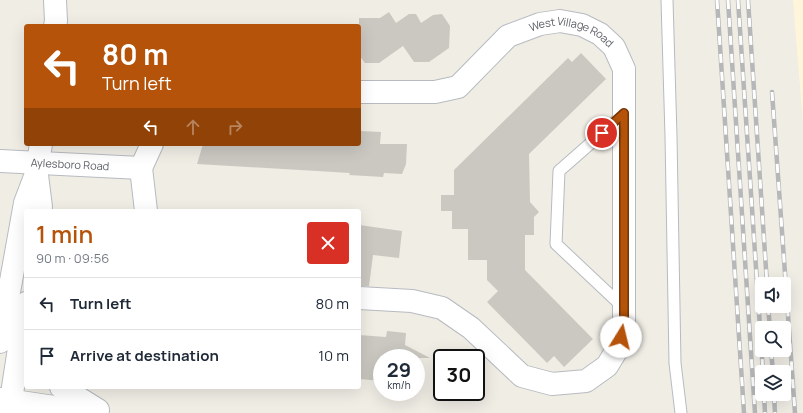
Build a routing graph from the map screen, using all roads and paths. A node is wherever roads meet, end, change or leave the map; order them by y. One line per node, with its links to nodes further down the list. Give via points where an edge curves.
1 (55, 0): 3 (street)
2 (667, 0): 22 (lane, via 675,363)
3 (55, 24)
4 (361, 92): 5 (street, West Village Road, via 435,92 458,87 508,36 540,24 560,20 582,25 600,34 614,47 624,68)
5 (624, 113): 16 (street, West Village Road); 16 (lane, via 559,171 556,244)
6 (151, 146): 9 (street)
7 (38, 160): 8 (street, Aylesboro Road); 9 (street, Aylesboro Road); 10 (street); 11 (street)
8 (0, 161)
9 (141, 168): 12 (street)
10 (24, 209)
11 (40, 209)
12 (146, 209)
13 (24, 210): 15 (street)
14 (361, 298): 16 (street, West Village Road, via 412,300 442,308 471,328 522,376 552,384 586,381 608,366 618,348 624,327)
15 (11, 308): 17 (street); 19 (street)
16 (624, 308)
17 (0, 342)
18 (64, 389): 21 (street)
19 (7, 404): 20 (street)
20 (94, 413)
21 (102, 413)
22 (681, 413)

